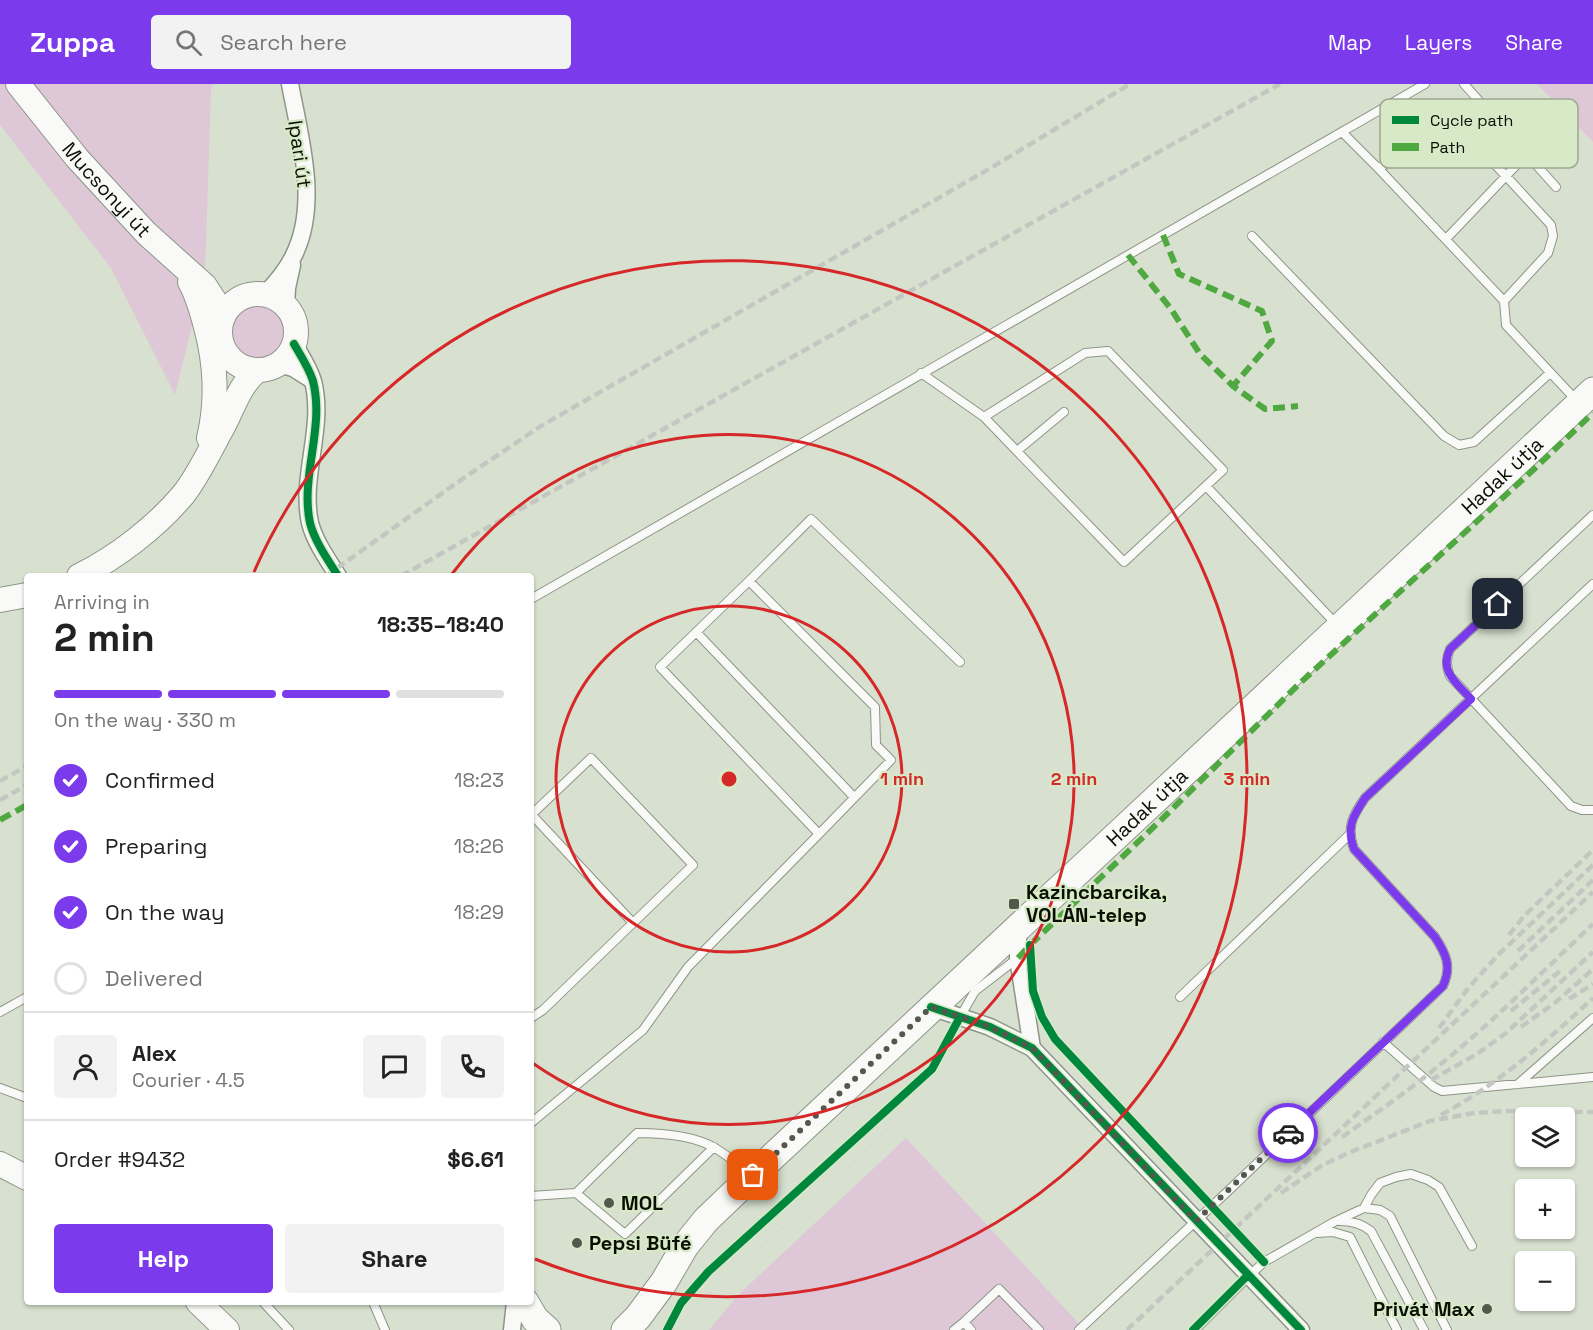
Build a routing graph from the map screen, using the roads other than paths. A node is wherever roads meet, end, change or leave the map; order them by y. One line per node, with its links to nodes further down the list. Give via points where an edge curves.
1 (18, 84): 18 (main road, Mucsonyi út, via 77,158)
2 (290, 84): 17 (street, Ipari út, via 307,185 303,226)
3 (1425, 84): 5 (lane)
4 (1464, 84): 6 (lane)
5 (1399, 99)
6 (1478, 99)
7 (1380, 110): 8 (lane)
8 (1342, 132): 9 (lane); 27 (lane)
9 (1378, 168): 16 (lane)
10 (1498, 168): 13 (lane)
11 (1514, 168): 13 (lane)
12 (1539, 168): 14 (lane)
13 (1506, 176): 16 (lane); 20 (lane, via 1551,225 1553,236 1548,254)
14 (1556, 187)
15 (1251, 236): 26 (lane, via 1444,436 1459,446 1474,442)
16 (1446, 239): 20 (lane)
17 (293, 258): 19 (street, Ipari út); 21 (street, Ipari út)
18 (176, 260): 22 (main road, Mucsonyi út); 34 (main road, via 195,293 214,362 213,416)
19 (265, 294): 21 (main road); 22 (main road, via 247,295)
20 (1504, 301): 26 (lane, via 1506,325)
21 (286, 306): 23 (main road, via 296,327)
22 (230, 308): 24 (main road, via 220,334 226,353)
23 (294, 344): 25 (main road, via 290,355); 28 (street)
24 (233, 360): 25 (main road, via 245,368); 30 (main road, via 238,376)
25 (268, 367): 28 (street, via 293,368); 30 (main road, via 251,377)
26 (1550, 373): 29 (lane)
27 (921, 374): 32 (lane); 42 (lane)
28 (312, 381): 38 (street, via 317,407 308,495 310,520 314,535)
29 (1586, 397): 44 (main road, Hadak útja)
30 (236, 401): 34 (main road)
31 (1064, 412): 33 (lane)
32 (984, 417): 33 (lane); 35 (lane, via 1085,353 1108,351 1223,470)
33 (1017, 451): 35 (lane, via 1124,562)
34 (201, 464): 37 (main road, via 183,494 164,514 133,542)
35 (1206, 486): 44 (lane)
36 (1593, 515): 47 (lane, via 1450,649 1450,676)
37 (85, 573)
38 (336, 573)
39 (749, 581): 45 (lane); 46 (lane, via 811,519); 48 (lane, via 875,707 876,746 891,760)
40 (1593, 584): 47 (lane)
41 (24, 596): 43 (main road)
42 (534, 597)
43 (0, 600)
44 (1340, 628): 55 (main road, Hadak útja)
45 (696, 632): 48 (lane); 52 (lane, via 660,667)
46 (960, 662)
47 (1471, 699): 49 (lane, via 1571,806); 53 (lane, via 1365,798 1350,825)
48 (854, 797): 52 (lane)
49 (1593, 810)
50 (534, 812): 54 (lane, via 591,758 693,865)
51 (534, 818): 54 (lane)
52 (819, 834): 70 (lane, via 688,967 643,1030)
53 (1350, 834): 57 (lane); 64 (lane, via 1354,849 1435,937 1445,951 1448,968 1443,986)
54 (633, 923): 61 (lane)
55 (1018, 927): 56 (street); 59 (main road, Hadak útja)
56 (1018, 958): 62 (lane, via 975,992); 65 (street)
57 (1180, 997)
58 (24, 999): 60 (lane)
59 (931, 1007): 62 (street); 73 (main road, Hadak útja)
60 (0, 1012)
61 (534, 1016)
62 (960, 1017): 65 (street)
63 (1593, 1018): 67 (lane)
64 (1383, 1042): 67 (lane, via 1442,1091); 78 (lane)
65 (1032, 1048): 78 (street)
66 (1593, 1077): 67 (lane)
67 (1518, 1084)
68 (0, 1088): 69 (lane)
69 (24, 1097)
70 (534, 1121)
71 (714, 1147): 73 (lane); 75 (lane, via 676,1136 637,1133); 75 (lane, via 625,1234)
72 (0, 1164): 74 (main road)
73 (753, 1175): 83 (main road, Hadak útja, via 705,1220)
74 (24, 1176)
75 (576, 1193): 76 (lane)
76 (534, 1196)
77 (1364, 1208): 79 (lane); 81 (lane, via 1380,1183 1411,1174 1439,1187); 105 (lane, via 1390,1216)
78 (1196, 1221): 82 (street); 100 (lane)
79 (1334, 1222): 80 (lane); 104 (lane, via 1348,1221 1371,1231)
80 (1314, 1233): 82 (lane, via 1264,1262); 103 (lane, via 1333,1232 1350,1238)
81 (1472, 1246)
82 (1249, 1276): 101 (lane); 102 (street)
83 (664, 1282): 95 (main road); 96 (main road)
84 (201, 1305): 90 (main road)
85 (267, 1305): 91 (lane)
86 (374, 1305): 92 (lane)
87 (515, 1305): 93 (street)
88 (527, 1305): 94 (main road)
89 (964, 1322): 97 (lane); 98 (lane); 99 (lane, via 999,1289)
90 (227, 1330)
91 (289, 1330)
92 (385, 1330)
93 (512, 1330)
94 (547, 1330)
95 (625, 1330)
96 (645, 1330)
97 (954, 1330)
98 (971, 1330)
99 (1039, 1330)
100 (1079, 1330)
101 (1195, 1330)
102 (1301, 1330)
103 (1396, 1330)
104 (1424, 1330)
105 (1447, 1330)

